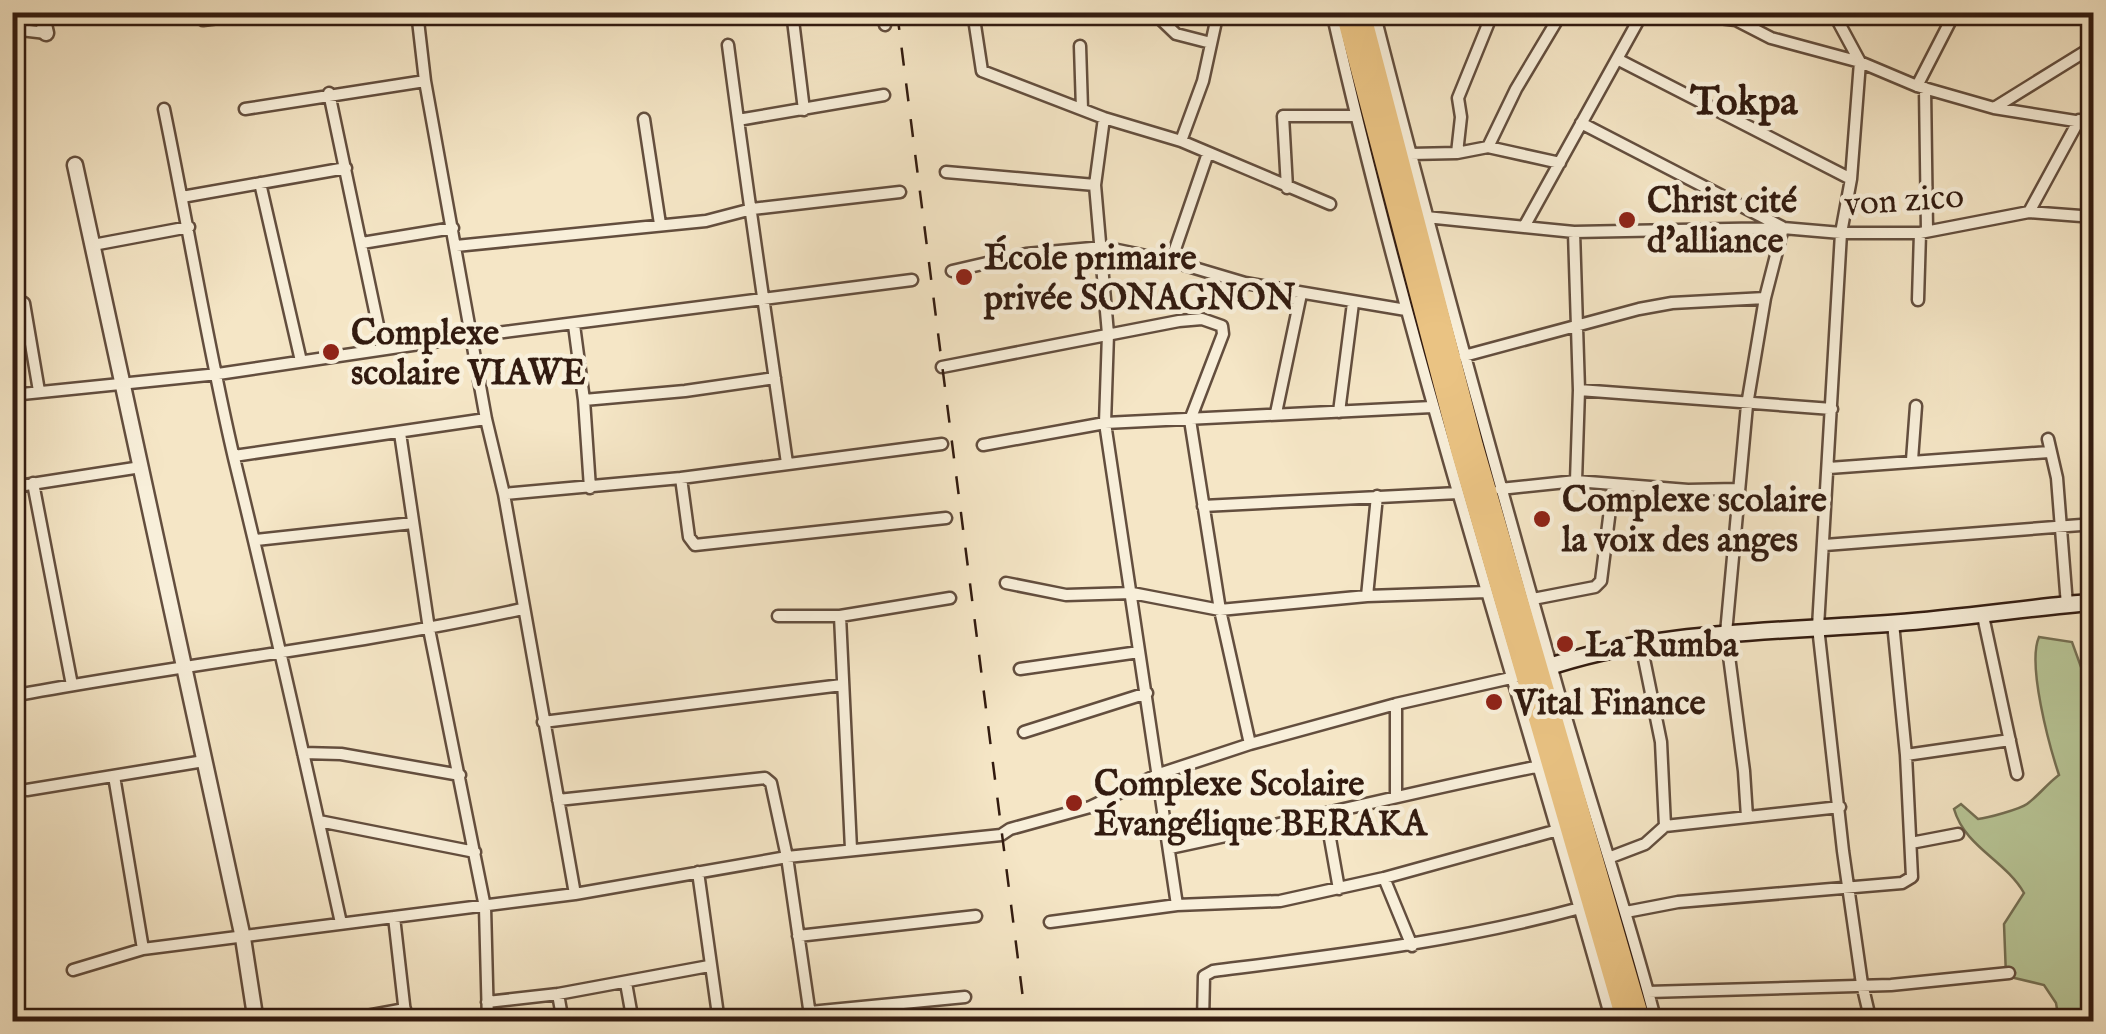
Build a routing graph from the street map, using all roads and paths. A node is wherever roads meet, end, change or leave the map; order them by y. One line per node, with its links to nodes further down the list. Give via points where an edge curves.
1 (40, 12): 21 (street)
2 (202, 12): 3 (street, via 203,20)
3 (268, 12)
4 (417, 12): 28 (street)
5 (792, 12): 36 (street)
6 (973, 12): 35 (street, via 982,72)
7 (1153, 12): 22 (street, via 1176,34)
8 (1218, 12): 22 (street)
9 (1332, 12): 37 (street)
10 (1345, 12): 160 (highway, via 1408,258)
11 (1361, 12): 160 (highway)
12 (1374, 12): 48 (street)
13 (1492, 12): 46 (street, via 1458,98)
14 (1562, 12): 45 (street)
15 (1643, 12): 26 (street)
16 (1668, 12): 19 (street)
17 (1833, 12): 27 (street)
18 (1955, 12): 29 (street)
19 (1688, 14): 27 (street, via 1736,20 1771,38)
20 (12, 29): 21 (street)
21 (46, 33)
22 (1211, 42): 44 (street)
23 (728, 44): 40 (street)
24 (1080, 46): 35 (street)
25 (2090, 52): 32 (street)
26 (1618, 59): 42 (street); 53 (street)
27 (1860, 62): 29 (street); 53 (street)
28 (426, 81): 30 (street); 67 (street)
29 (1921, 87): 32 (street); 70 (street)
30 (329, 94): 34 (street); 51 (street)
31 (884, 96): 36 (street)
32 (1994, 108): 41 (street)
33 (164, 109): 58 (street)
34 (245, 109)
35 (1082, 109): 39 (street)
36 (804, 110): 40 (street)
37 (1355, 116): 56 (street, via 1283,116); 85 (street)
38 (644, 118): 64 (street)
39 (1104, 118): 44 (street); 55 (street)
40 (738, 120): 60 (street)
41 (2078, 120): 43 (street); 61 (street)
42 (1580, 123): 49 (street); 68 (street)
43 (2094, 124)
44 (1181, 141): 47 (street)
45 (1488, 147): 46 (street); 49 (street)
46 (1457, 153): 48 (street)
47 (1208, 154): 56 (street); 76 (street)
48 (1410, 154): 63 (street)
49 (1560, 163): 65 (street)
50 (76, 165): 73 (street)
51 (346, 168): 54 (street); 72 (street)
52 (946, 172): 55 (street)
53 (1851, 179): 71 (street)
54 (260, 184): 58 (street); 92 (street)
55 (1095, 185): 75 (street)
56 (1287, 188): 59 (street)
57 (900, 192): 60 (street)
58 (182, 197): 66 (street)
59 (1330, 204)
60 (752, 210): 64 (street); 80 (street)
61 (2029, 212): 62 (street, von zico); 70 (street, von zico)
62 (2094, 216)
63 (1426, 217): 65 (street); 91 (street)
64 (660, 224): 74 (street)
65 (1524, 225): 69 (street)
66 (189, 228): 73 (street); 94 (street)
67 (453, 228): 72 (street); 74 (street)
68 (1783, 228): 69 (street); 71 (street, von zico); 81 (street)
69 (1574, 232): 86 (street)
70 (1923, 232): 71 (street, von zico); 82 (street)
71 (1841, 234): 104 (street)
72 (362, 242): 90 (street)
73 (93, 245): 96 (street)
74 (456, 246): 89 (street)
75 (1103, 247): 76 (street); 77 (street, via 1026,254); 88 (street)
76 (1171, 261): 79 (street)
77 (952, 272)
78 (912, 280): 80 (street)
79 (1301, 294): 83 (street); 106 (street)
80 (761, 297): 87 (street); 95 (street)
81 (1765, 298): 86 (street, via 1672,303); 101 (street)
82 (1918, 300)
83 (1353, 303): 85 (street); 105 (street)
84 (24, 304): 98 (street)
85 (1406, 310): 103 (street)
86 (1577, 324): 91 (street); 97 (street)
87 (574, 325): 89 (street); 100 (street)
88 (1108, 334): 93 (street); 108 (street, via 1202,318 1222,326); 109 (street)
89 (473, 336): 90 (street); 107 (street)
90 (383, 349): 92 (street)
91 (1464, 356): 126 (street)
92 (300, 362): 94 (street)
93 (942, 367)
94 (218, 374): 96 (street); 115 (street)
95 (775, 378): 100 (street); 117 (street)
96 (122, 381): 98 (street); 118 (street)
97 (1580, 390): 101 (street); 121 (street)
98 (38, 391): 99 (street)
99 (12, 394)
100 (584, 400): 125 (street)
101 (1747, 405): 104 (street); 127 (street)
102 (1916, 406): 116 (street)
103 (1432, 408): 105 (street); 128 (street)
104 (1832, 409): 119 (street)
105 (1338, 412): 106 (street)
106 (1276, 414): 108 (street)
107 (486, 419): 110 (street); 129 (street)
108 (1190, 420): 109 (street); 131 (street)
109 (1105, 422): 113 (street); 139 (street)
110 (400, 433): 115 (street); 133 (street)
111 (2048, 439): 114 (street)
112 (942, 444): 117 (street)
113 (983, 445)
114 (2048, 452): 116 (street); 135 (street)
115 (234, 456): 136 (street)
116 (1912, 460): 119 (street)
117 (788, 463): 120 (street)
118 (140, 466): 122 (street); 158 (street)
119 (1829, 468): 137 (street)
120 (681, 478): 125 (street); 132 (street, via 695,545)
121 (1576, 481): 124 (street); 126 (street)
122 (33, 483): 123 (street); 161 (street)
123 (12, 486)
124 (1613, 486): 127 (street); 143 (street, via 1601,582)
125 (590, 488): 129 (street)
126 (1500, 489): 143 (street)
127 (1737, 489): 154 (street)
128 (1458, 493): 130 (street); 140 (street)
129 (504, 494): 146 (street)
130 (1378, 496): 131 (street); 141 (street)
131 (1203, 506): 147 (street)
132 (946, 518)
133 (413, 524): 136 (street); 153 (street)
134 (2094, 524): 135 (street)
135 (2062, 527): 137 (street); 145 (street)
136 (256, 540): 157 (street)
137 (1825, 546): 152 (street)
138 (1006, 583): 139 (street, via 1066,594)
139 (1132, 592): 147 (street); 156 (street)
140 (1487, 592): 141 (street); 160 (street)
141 (1367, 596): 147 (street)
142 (950, 598): 149 (street)
143 (1533, 599): 160 (street)
144 (2094, 602): 145 (main road)
145 (2067, 604): 150 (main road)
146 (522, 609): 153 (street); 166 (street)
147 (1220, 610): 169 (street)
148 (778, 616): 149 (street)
149 (840, 616): 162 (street)
150 (1982, 616): 151 (main road); 168 (street)
151 (1893, 623): 152 (main road); 171 (street)
152 (1818, 628): 154 (main road); 181 (street)
153 (429, 629): 157 (street); 176 (street)
154 (1726, 633): 155 (main road); 183 (street)
155 (1641, 644): 160 (main road); 185 (street, via 1661,742)
156 (1139, 652): 159 (street); 163 (street)
157 (278, 654): 158 (street); 170 (street)
158 (184, 666): 161 (street); 172 (street)
159 (1020, 670)
160 (1532, 672): 165 (street); 173 (street); 192 (street); 230 (highway); 231 (highway)
161 (72, 685): 164 (street)
162 (842, 686): 166 (street); 189 (street)
163 (1147, 693): 167 (street); 174 (street)
164 (12, 696)
165 (1396, 704): 169 (street); 179 (street)
166 (543, 722): 180 (street)
167 (1024, 732)
168 (2010, 740): 171 (street); 175 (street)
169 (1250, 744): 174 (street)
170 (303, 753): 176 (street); 184 (street)
171 (1906, 756): 188 (street)
172 (204, 761): 177 (street); 208 (street)
173 (1540, 766): 179 (street); 186 (street)
174 (1160, 774): 189 (street, via 1090,807 1001,835); 190 (street)
175 (2017, 774)
176 (460, 775): 191 (street)
177 (114, 776): 178 (street); 210 (street)
178 (27, 790)
179 (1396, 795): 182 (street)
180 (558, 800): 193 (street, via 765,778); 198 (street)
181 (1840, 807): 183 (street); 197 (street)
182 (1326, 816): 190 (street); 196 (street)
183 (1747, 817): 185 (street)
184 (319, 822): 191 (street); 206 (street)
185 (1665, 826): 192 (street, via 1645,844)
186 (1558, 830): 195 (street); 201 (street)
187 (1958, 834): 188 (street)
188 (1911, 843): 197 (street, via 1912,876)
189 (851, 848): 193 (street)
190 (1170, 848): 199 (street)
191 (475, 852): 200 (street)
192 (1611, 856): 202 (street)
193 (787, 857): 194 (street); 207 (street)
194 (698, 872): 198 (street); 211 (street)
195 (1384, 878): 196 (street); 209 (street)
196 (1339, 889): 199 (street, via 1280,901)
197 (1849, 889): 202 (street); 215 (street)
198 (575, 894): 200 (street)
199 (1177, 905): 205 (street)
200 (485, 907): 204 (street); 219 (street)
201 (1580, 908): 209 (street); 229 (street)
202 (1626, 912): 216 (street)
203 (976, 916): 207 (street)
204 (394, 918): 206 (street); 220 (street)
205 (1050, 922)
206 (342, 923): 208 (street)
207 (798, 936): 221 (street)
208 (243, 938): 210 (street); 222 (street)
209 (1412, 946): 228 (street, via 1207,974)
210 (143, 949): 212 (street)
211 (709, 966): 214 (street); 227 (street)
212 (73, 970)
213 (2009, 973): 215 (street)
214 (626, 983): 217 (street); 226 (street)
215 (1862, 984): 216 (street); 233 (street)
216 (1648, 992): 232 (street)
217 (558, 994): 219 (street); 225 (street)
218 (964, 997): 221 (street)
219 (487, 1002): 224 (street)
220 (405, 1015): 223 (street)
221 (811, 1017)
222 (256, 1022)
223 (334, 1022)
224 (488, 1022)
225 (563, 1022)
226 (633, 1022)
227 (719, 1022)
228 (1203, 1022)
229 (1612, 1022)
230 (1626, 1022)
231 (1642, 1022)
232 (1656, 1022)
233 (1872, 1022)

